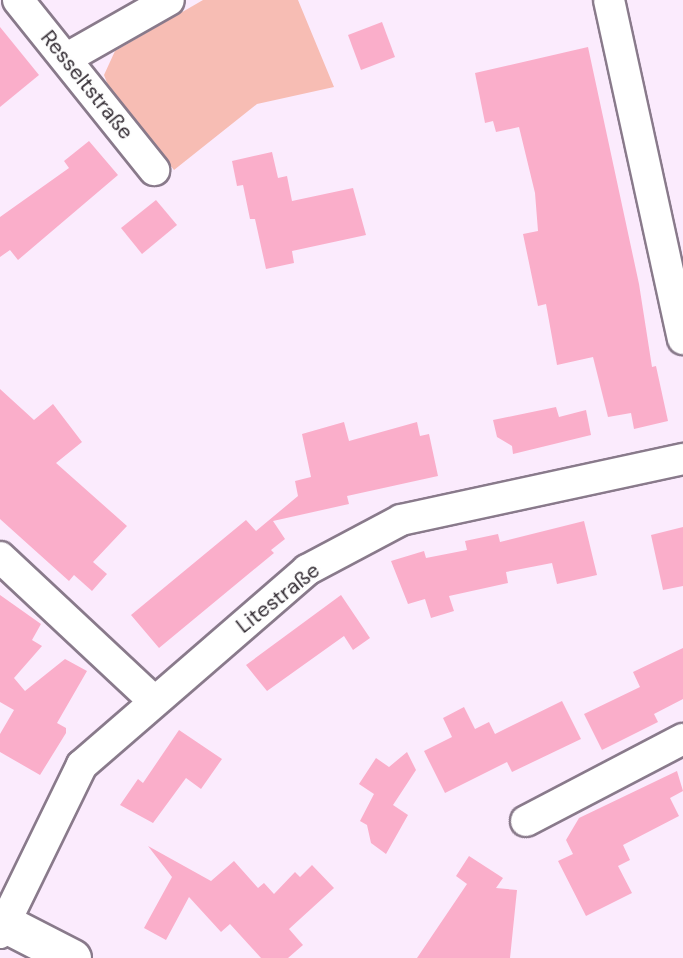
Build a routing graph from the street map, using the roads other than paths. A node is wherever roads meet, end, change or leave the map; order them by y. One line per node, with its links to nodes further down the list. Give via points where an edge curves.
1 (18, 0): 4 (street, Resseltstraße)
2 (169, 0): 4 (street)
3 (609, 0): 6 (street)
4 (67, 58): 5 (street, Resseltstraße)
5 (154, 170)
6 (683, 339)
7 (683, 459): 9 (street, Litestraße, via 401,520 307,570)
8 (0, 557): 9 (street)
9 (153, 700): 12 (street, Litestraße, via 82,765)
10 (683, 739): 11 (street)
11 (526, 821)
12 (2, 927): 13 (street)
13 (72, 958)

